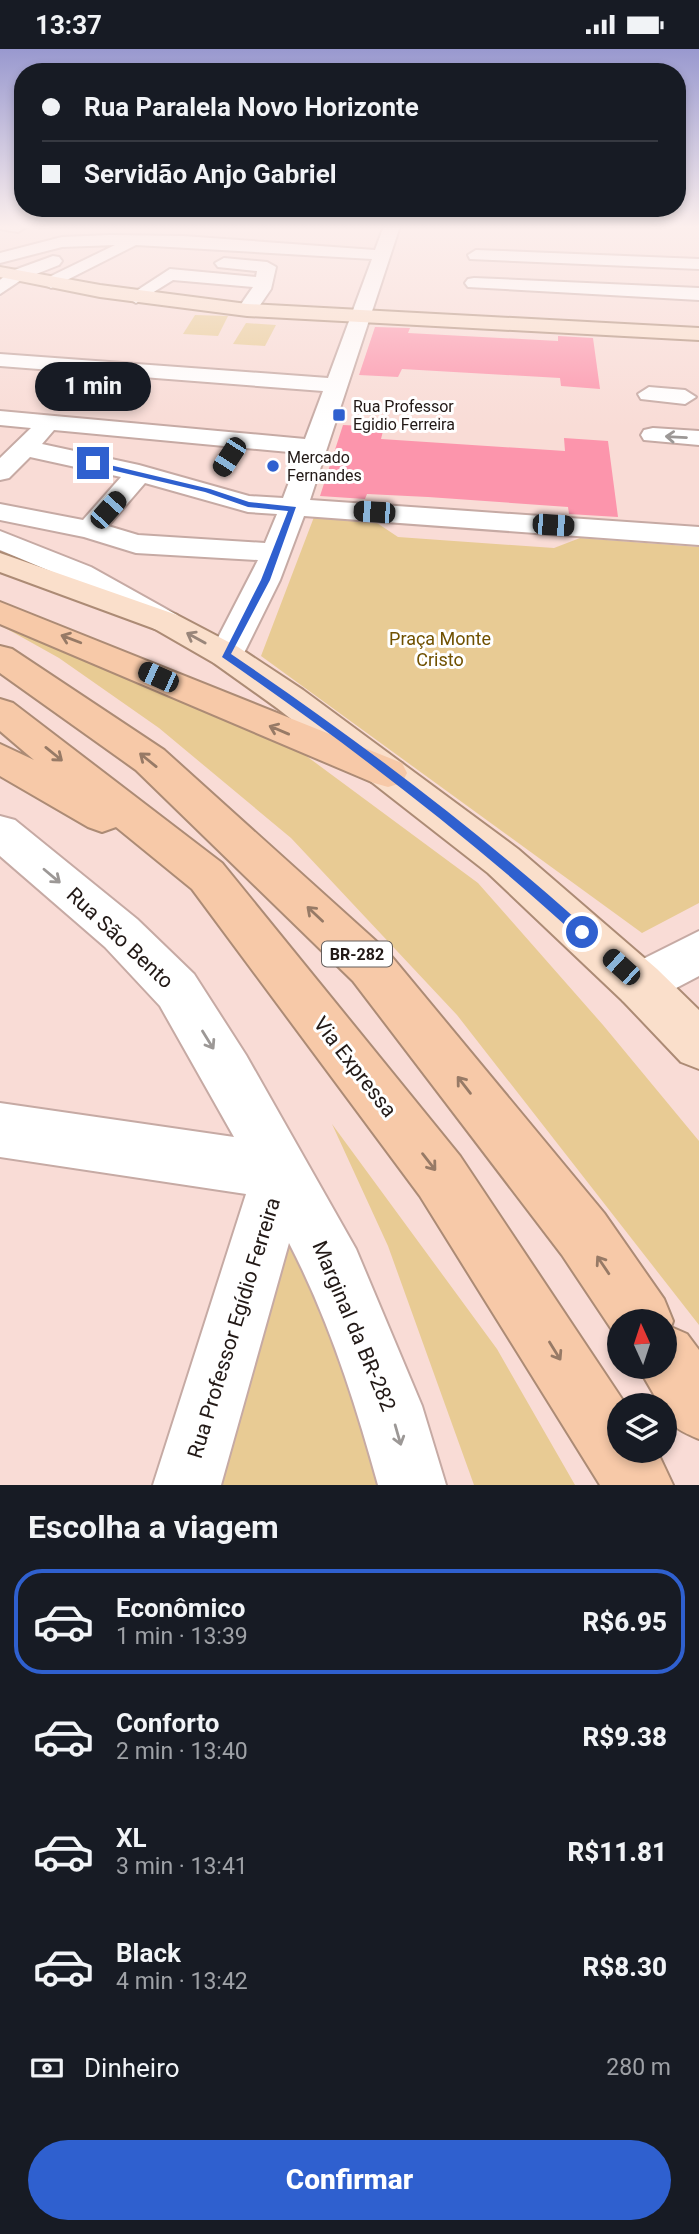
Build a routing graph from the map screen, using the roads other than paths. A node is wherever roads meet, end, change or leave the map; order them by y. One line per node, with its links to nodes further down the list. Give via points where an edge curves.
1 (112, 293): 8 (main road)
2 (142, 293): 8 (street)
3 (259, 293): 9 (street)
4 (370, 293): 10 (street)
5 (473, 293): 11 (street)
6 (679, 293): 7 (street)
7 (699, 294)
8 (136, 297): 9 (main road)
9 (247, 310): 10 (main road)
10 (362, 317): 11 (main road); 16 (street)
11 (471, 323): 12 (main road)
12 (699, 334)
13 (0, 360): 17 (street)
14 (250, 380): 16 (street); 17 (street); 24 (street)
15 (44, 382): 17 (street)
16 (335, 385): 26 (street)
17 (155, 392): 22 (street)
18 (649, 394): 19 (street)
19 (685, 397)
20 (0, 418): 21 (street)
21 (51, 422): 22 (street); 27 (street)
22 (126, 429): 24 (street)
23 (653, 435): 25 (street, one-way to 23)
24 (214, 437): 28 (street)
25 (699, 438)
26 (316, 447): 28 (street); 31 (street)
27 (24, 448): 29 (street); 30 (street)
28 (224, 465): 30 (street); 31 (street, via 248,504)
29 (2, 470): 30 (street)
30 (133, 482): 33 (street)
31 (293, 509): 34 (street); 36 (street)
32 (0, 512): 33 (street)
33 (90, 530): 36 (street, via 136,544)
34 (681, 530)
35 (0, 540): 39 (street, via 80,573)
36 (276, 552): 40 (street)
37 (0, 562): 39 (main road)
38 (0, 612): 44 (highway, one-way to 38)
39 (166, 622): 40 (main road, one-way to 39)
40 (226, 655): 44 (main road)
41 (0, 657): 52 (highway, BR-282, one-way to 41, via 583,1234 370,966 150,760)
42 (0, 712): 46 (highway, Via Expressa, one-way to 46)
43 (0, 758): 46 (highway)
44 (388, 773): 48 (main road, via 503,861)
45 (0, 832): 51 (street, Rua São Bento, one-way to 51, via 121,933 177,990)
46 (207, 876): 57 (highway, Via Expressa, one-way to 57, via 440,1176)
47 (699, 952): 48 (street)
48 (640, 985): 49 (main road)
49 (699, 1045)
50 (0, 1130): 51 (street)
51 (281, 1172): 55 (street, Rua Professor Egídio Ferreira); 56 (street, Marginal da BR-282, one-way to 56, via 335,1271 389,1406)
52 (634, 1309)
53 (677, 1374): 54 (highway)
54 (699, 1406)
55 (187, 1485)
56 (412, 1485)
57 (639, 1485)

